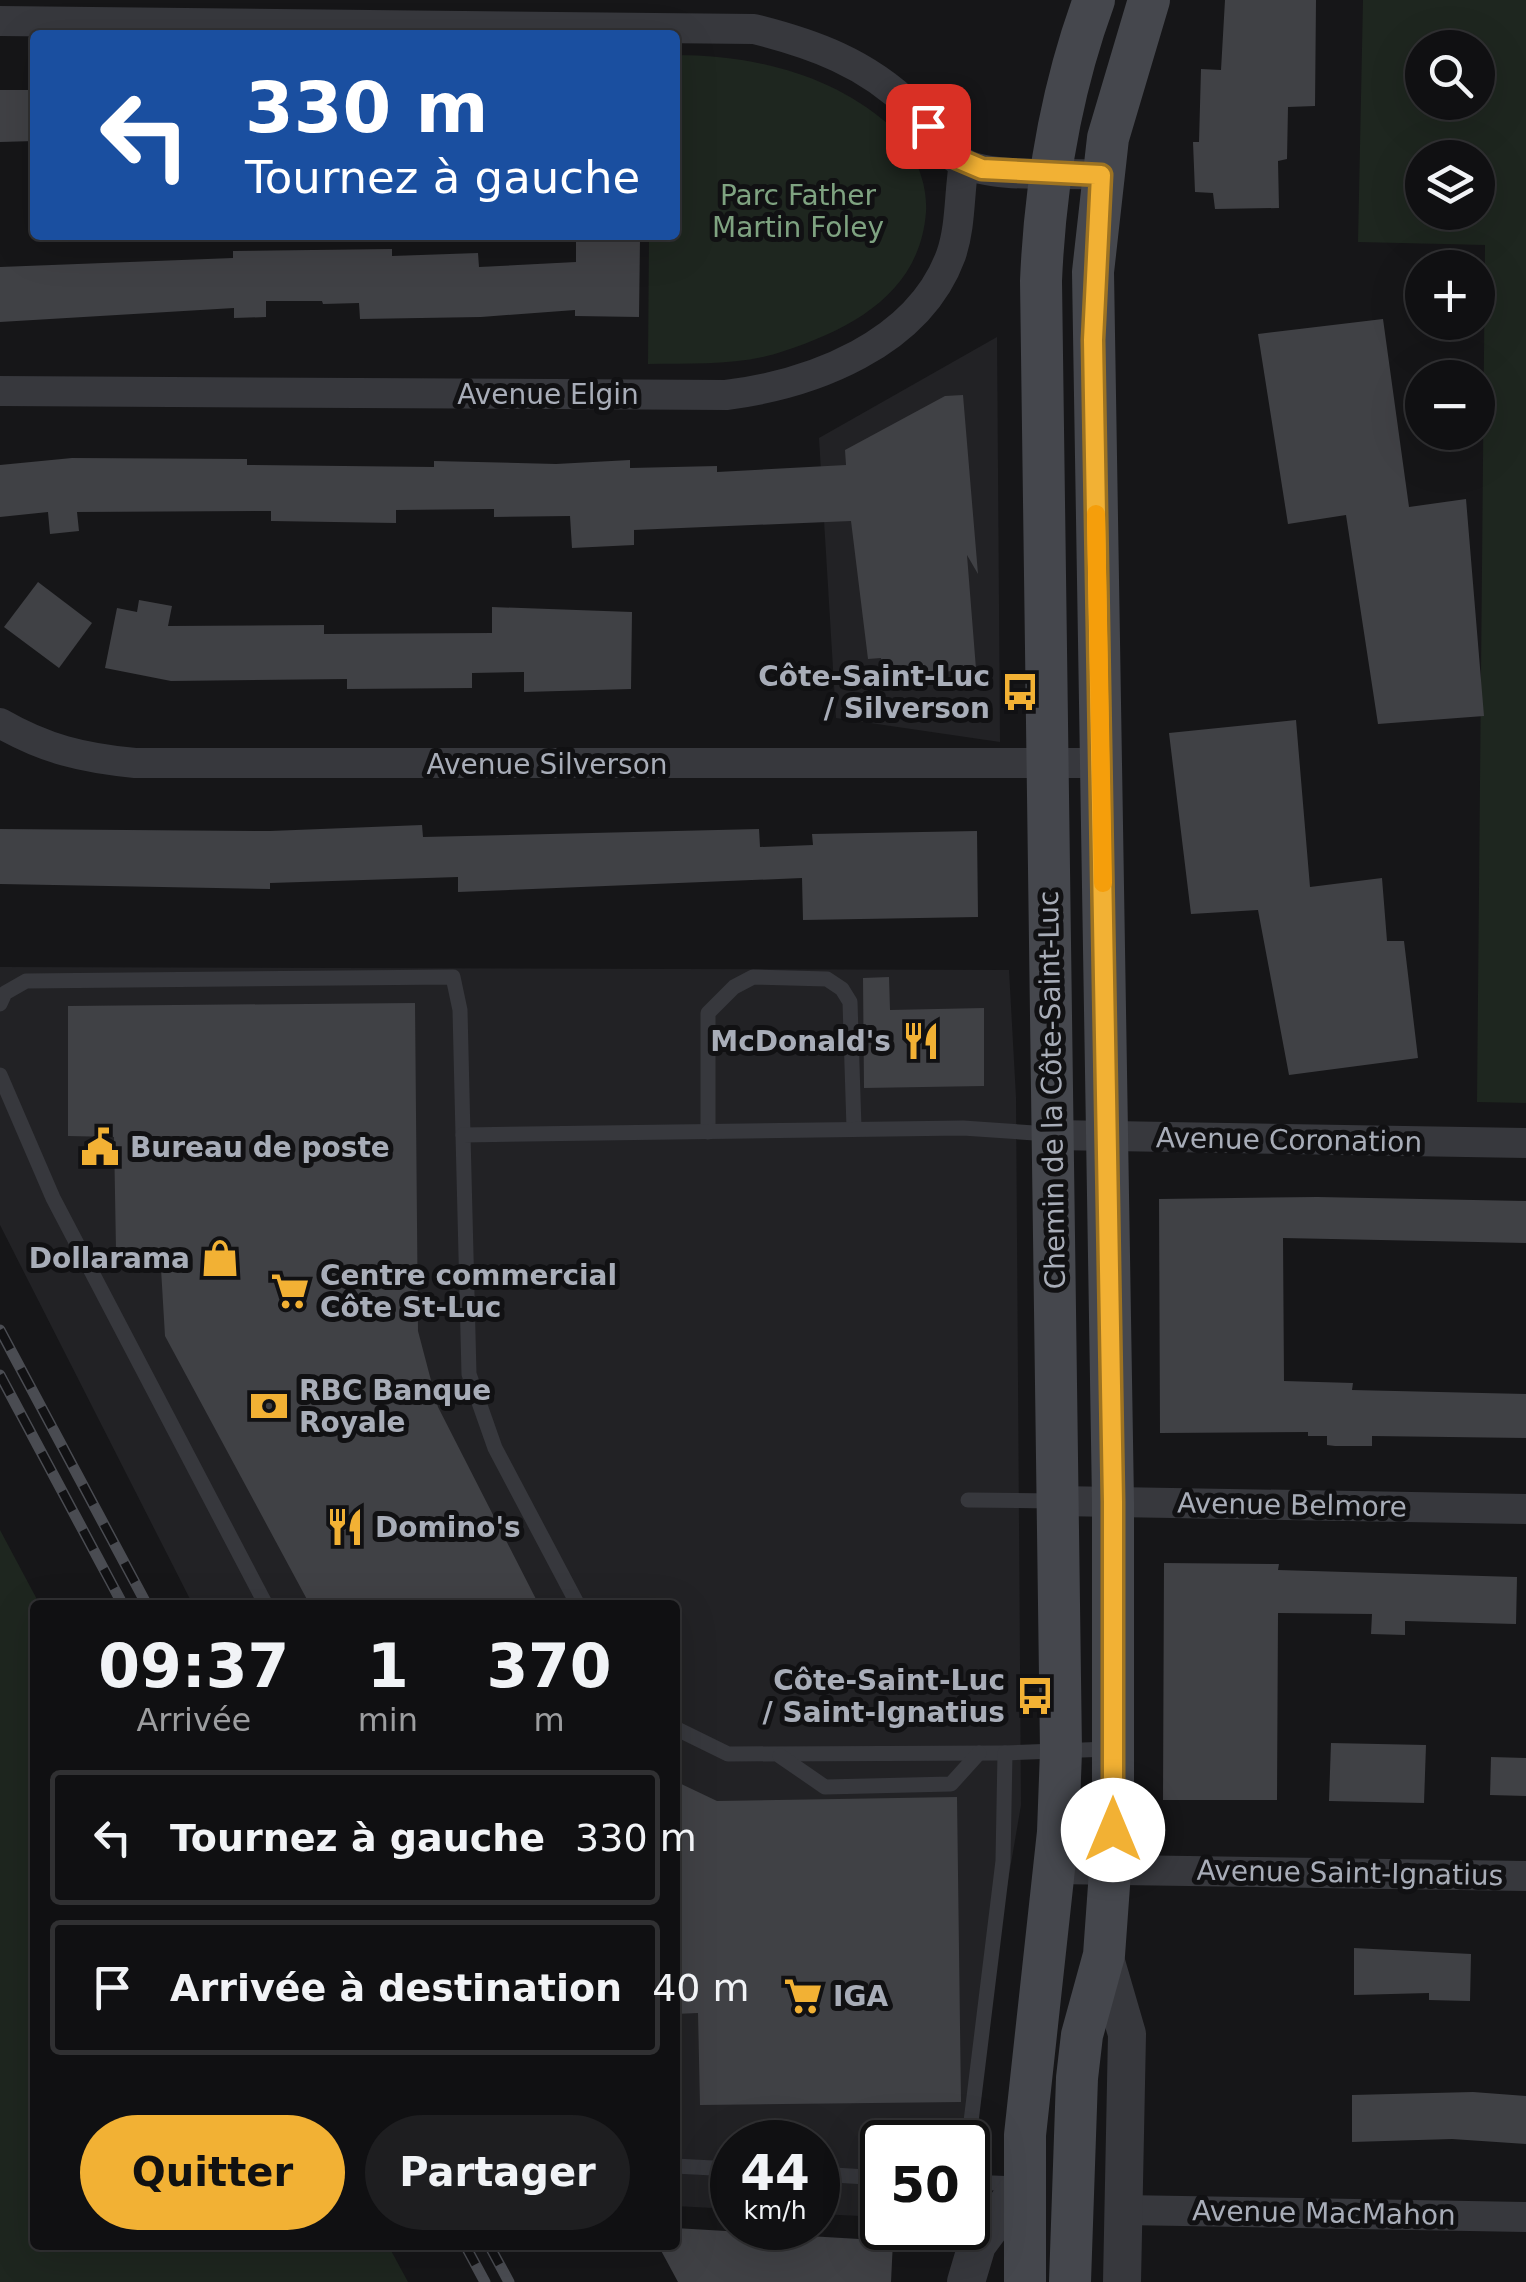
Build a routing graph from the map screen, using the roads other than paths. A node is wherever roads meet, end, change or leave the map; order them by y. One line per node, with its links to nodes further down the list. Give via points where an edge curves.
1 (1094, 0): 5 (main road, Chemin de la Côte-Saint-Luc)
2 (1150, 0): 6 (main road, Chemin de la Côte-Saint-Luc)
3 (0, 21): 4 (street, via 754,29 838,54 869,72)
4 (964, 163): 5 (street); 7 (street, Avenue Elgin, via 952,250 920,306 873,344 810,378 768,390 726,396)
5 (1050, 171): 6 (street); 9 (main road, Chemin de la Côte-Saint-Luc, via 1041,280)
6 (1101, 175): 10 (main road, Chemin de la Côte-Saint-Luc, via 1093,350)
7 (0, 391)
8 (0, 723): 9 (street, Avenue Silverson, via 39,746 134,763)
9 (1046, 764): 10 (street, Avenue Silverson); 16 (main road, Chemin de la Côte-Saint-Luc)
10 (1101, 764): 17 (main road, Chemin de la Côte-Saint-Luc)
11 (0, 1004): 15 (lane, via 5,992 26,981 453,977)
12 (0, 1075): 23 (lane, via 52,1198)
13 (854, 1128): 14 (lane); 14 (lane, via 850,1002 842,989 827,978 753,977 708,1013); 16 (lane, via 1012,1128)
14 (708, 1132): 15 (lane)
15 (463, 1135): 24 (lane, via 469,1374 494,1448)
16 (1053, 1135): 17 (street, Avenue Coronation); 20 (main road, Chemin de la Côte-Saint-Luc)
17 (1108, 1136): 18 (street, Avenue Coronation); 21 (main road, Chemin de la Côte-Saint-Luc)
18 (1526, 1143)
19 (968, 1500): 20 (lane)
20 (1058, 1501): 21 (street, Avenue Belmore); 27 (main road, Chemin de la Côte-Saint-Luc)
21 (1113, 1502): 22 (street, Avenue Belmore); 26 (main road, Chemin de la Côte-Saint-Luc)
22 (1526, 1509)
23 (263, 1600)
24 (575, 1600)
25 (680, 1730): 30 (lane, via 728,1754)
26 (1113, 1749): 27 (lane); 32 (main road, Chemin de la Côte-Saint-Luc)
27 (1062, 1751): 29 (lane); 31 (main road, Chemin de la Côte-Saint-Luc)
28 (979, 1752): 29 (lane); 30 (lane); 30 (lane, via 951,1784 826,1787)
29 (1005, 1752): 35 (lane, via 1004,1862)
30 (780, 1756)
31 (1054, 1869): 32 (street, Avenue Saint-Ignatius); 39 (main road, Chemin de la Côte-Saint-Luc)
32 (1111, 1870): 33 (street, Avenue Saint-Ignatius); 34 (main road, Chemin de la Côte-Saint-Luc)
33 (1526, 1876)
34 (1104, 1956): 40 (street, Chemin de la Côte-Saint-Luc, via 1127,2034); 44 (main road, Chemin de la Côte-Saint-Luc, via 1077,2078)
35 (971, 2120)
36 (680, 2166): 37 (lane)
37 (710, 2168)
38 (990, 2183): 39 (lane)
39 (1022, 2184): 42 (street, via 977,2244); 43 (main road, Chemin de la Côte-Saint-Luc)
40 (1123, 2210): 41 (street, Avenue MacMahon); 45 (street, Chemin de la Côte-Saint-Luc)
41 (1526, 2217)
42 (966, 2282)
43 (1026, 2282)
44 (1070, 2282)
45 (1122, 2282)

